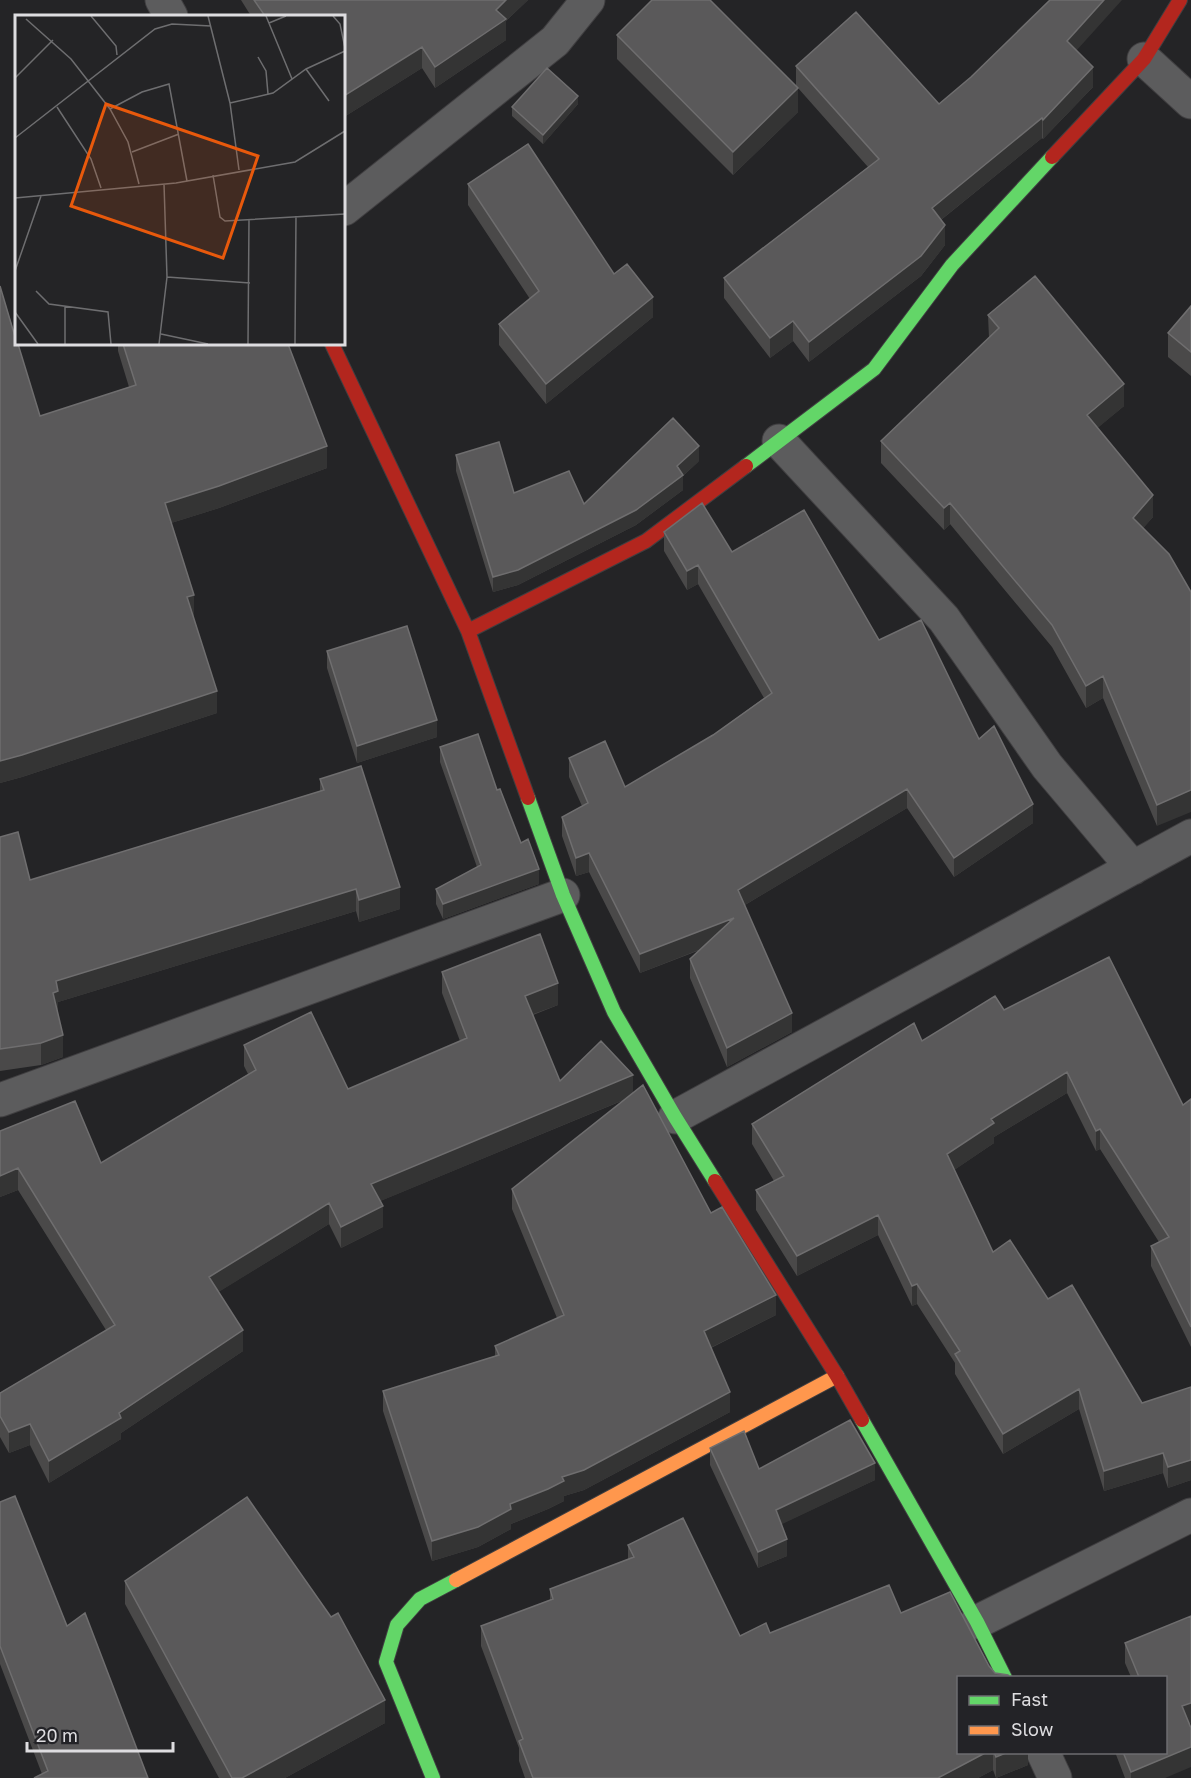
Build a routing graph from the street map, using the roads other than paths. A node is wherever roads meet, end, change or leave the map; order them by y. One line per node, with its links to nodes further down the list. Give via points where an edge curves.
1 (162, 0): 4 (street)
2 (588, 0): 7 (street, via 555,41)
3 (1180, 0): 5 (street)
4 (170, 15)
5 (1144, 59): 6 (street); 9 (street, via 952,265 874,369)
6 (1191, 102)
7 (345, 208)
8 (332, 345): 10 (street)
9 (779, 441): 10 (street, via 646,542); 12 (street, via 944,619 1047,766)
10 (468, 632): 13 (street)
11 (1191, 836): 12 (street)
12 (1133, 868): 15 (street)
13 (562, 895): 14 (street); 15 (street, via 614,1012)
14 (0, 1100)
15 (675, 1117): 16 (street)
16 (837, 1376): 18 (street); 21 (street, via 420,1599 397,1625 386,1662)
17 (1191, 1515): 18 (street)
18 (977, 1622): 19 (street)
19 (1004, 1676)
20 (1043, 1754): 22 (street)
21 (433, 1778)
22 (1055, 1778)

